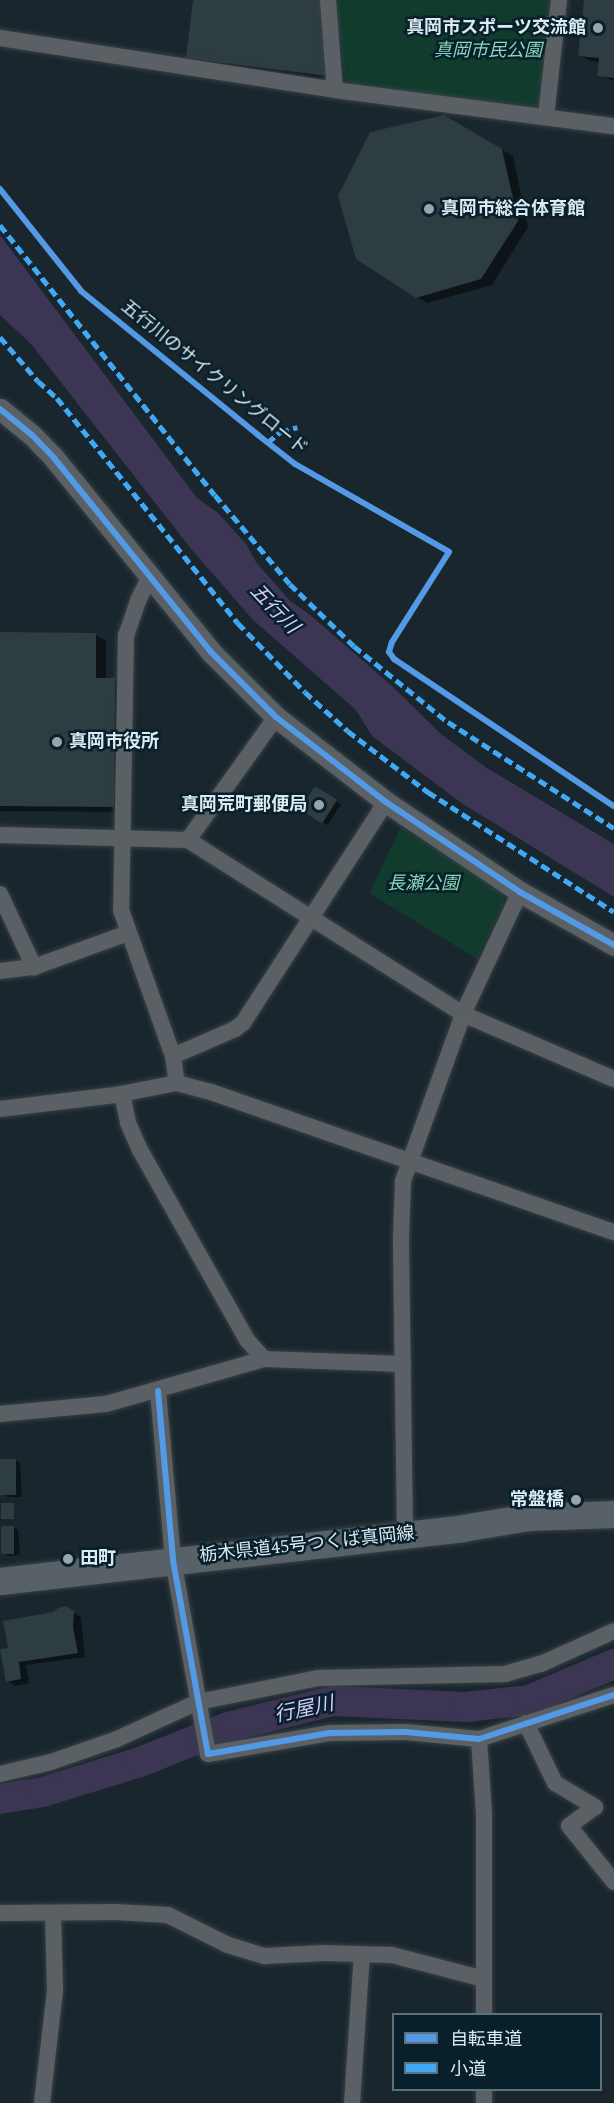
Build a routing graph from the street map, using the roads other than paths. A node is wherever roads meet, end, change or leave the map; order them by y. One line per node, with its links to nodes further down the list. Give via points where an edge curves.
1 (328, 0): 4 (street)
2 (559, 0): 5 (street)
3 (0, 38): 4 (street)
4 (335, 90): 5 (street)
5 (546, 116): 6 (street)
6 (614, 126)
7 (0, 409): 8 (street, via 54,458)
8 (149, 578): 9 (street, via 211,652); 12 (street, via 126,635)
9 (276, 717): 10 (street); 13 (street)
10 (386, 802): 14 (street); 16 (street)
11 (0, 835): 12 (street)
12 (123, 838): 13 (street); 17 (street, via 121,910)
13 (188, 840): 16 (street)
14 (520, 892): 18 (street); 21 (street)
15 (0, 894): 19 (street)
16 (311, 919): 21 (street); 22 (street, via 243,1023)
17 (128, 933): 19 (street); 22 (street)
18 (614, 945)
19 (34, 967): 20 (street)
20 (0, 971)
21 (463, 1014): 23 (street); 27 (street)
22 (173, 1056): 24 (street)
23 (614, 1079)
24 (177, 1083): 25 (street); 27 (street)
25 (122, 1094): 26 (street); 29 (street, via 128,1123 140,1150 247,1340)
26 (0, 1109)
27 (410, 1161): 28 (street); 30 (street, via 404,1181 401,1236)
28 (614, 1232)
29 (264, 1359): 30 (street); 31 (street)
30 (403, 1365): 34 (street)
31 (158, 1390): 32 (street, via 106,1404); 35 (street)
32 (0, 1414)
33 (614, 1514): 34 (main road, 栃木県道45号つくば真岡線, via 529,1517)
34 (405, 1533): 35 (main road, 栃木県道45号つくば真岡線)
35 (173, 1560): 36 (main road, 栃木県道45号つくば真岡線); 39 (street)
36 (0, 1581)
37 (614, 1631): 39 (street, via 541,1664 505,1674 318,1678)
38 (614, 1695): 40 (street)
39 (199, 1705): 41 (street, via 208,1754 329,1733 406,1732); 42 (street, via 51,1762)
40 (526, 1723): 41 (street); 43 (street, via 555,1783 595,1807 569,1826)
41 (479, 1739): 47 (street, via 484,1815)
42 (0, 1774)
43 (614, 1882)
44 (0, 1913): 45 (street)
45 (53, 1914): 46 (street, via 117,1912 168,1916 228,1945 264,1956); 49 (street, via 55,1990)
46 (362, 1954): 47 (street, via 392,1955); 50 (street)
47 (484, 1979): 48 (street)
48 (484, 2013)
49 (42, 2103)
50 (352, 2103)

